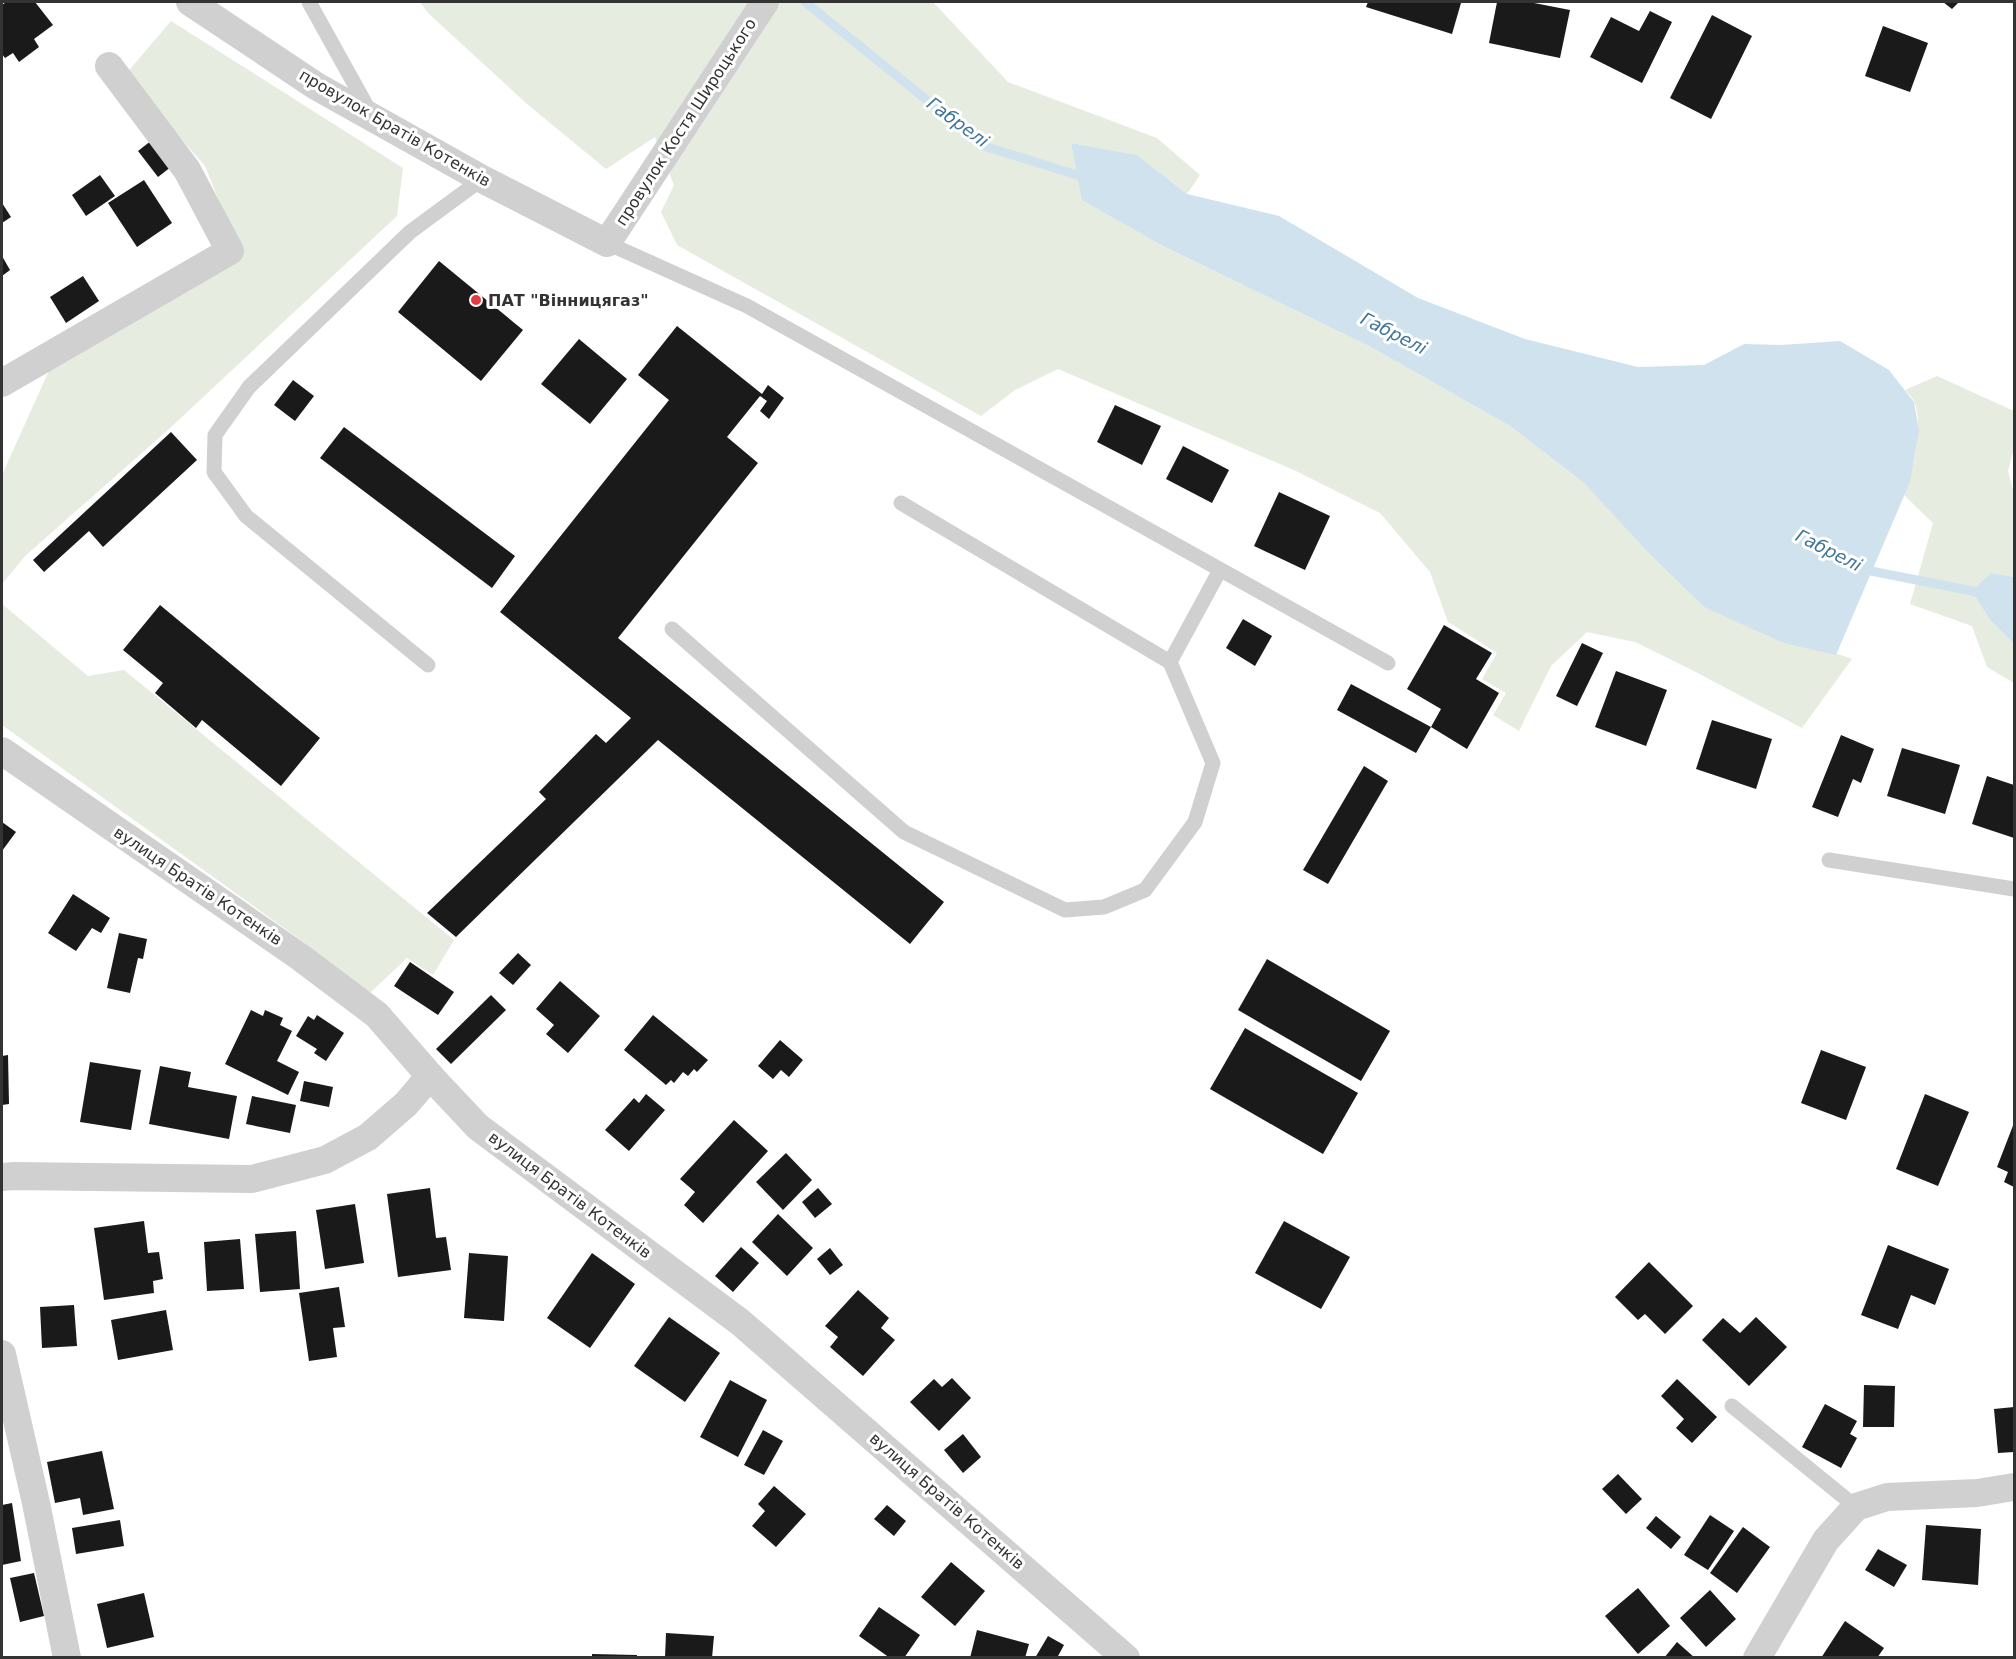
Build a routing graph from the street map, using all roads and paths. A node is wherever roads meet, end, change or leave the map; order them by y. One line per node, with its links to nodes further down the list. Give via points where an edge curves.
1 (189, 2): 5 (street, провулок Братів Котенків, via 316,86)
2 (309, 2): 5 (lane)
3 (765, 2): 7 (street, провулок Костя Широцького)
4 (109, 66): 8 (street, via 187,170 230,251)
5 (374, 118): 6 (street, провулок Братів Котенків)
6 (483, 179): 7 (street, провулок Братів Котенків); 14 (lane, via 410,232 249,387 215,435 214,472 246,516)
7 (607, 243): 10 (lane, via 747,306)
8 (2, 383)
9 (901, 503): 12 (lane)
10 (1220, 570): 12 (lane); 13 (lane)
11 (672, 629): 12 (lane, via 904,832 1065,910 1104,907 1145,891 1195,822 1213,763)
12 (1170, 662)
13 (1388, 663)
14 (428, 665)
15 (2, 752): 18 (street, вулиця Братів Котенків, via 360,1002 377,1015)
16 (1828, 860): 17 (lane)
17 (2014, 889)
18 (430, 1076): 19 (street, via 406,1104 368,1137 325,1160 252,1179); 25 (street, вулиця Братів Котенків, via 478,1127 740,1322)
19 (2, 1178)
20 (2, 1354): 24 (street)
21 (1732, 1406): 23 (lane)
22 (2014, 1487): 23 (street, via 1977,1493 1887,1497)
23 (1856, 1507): 26 (street, via 1826,1540)
24 (68, 1658)
25 (1126, 1658)
26 (1758, 1658)

